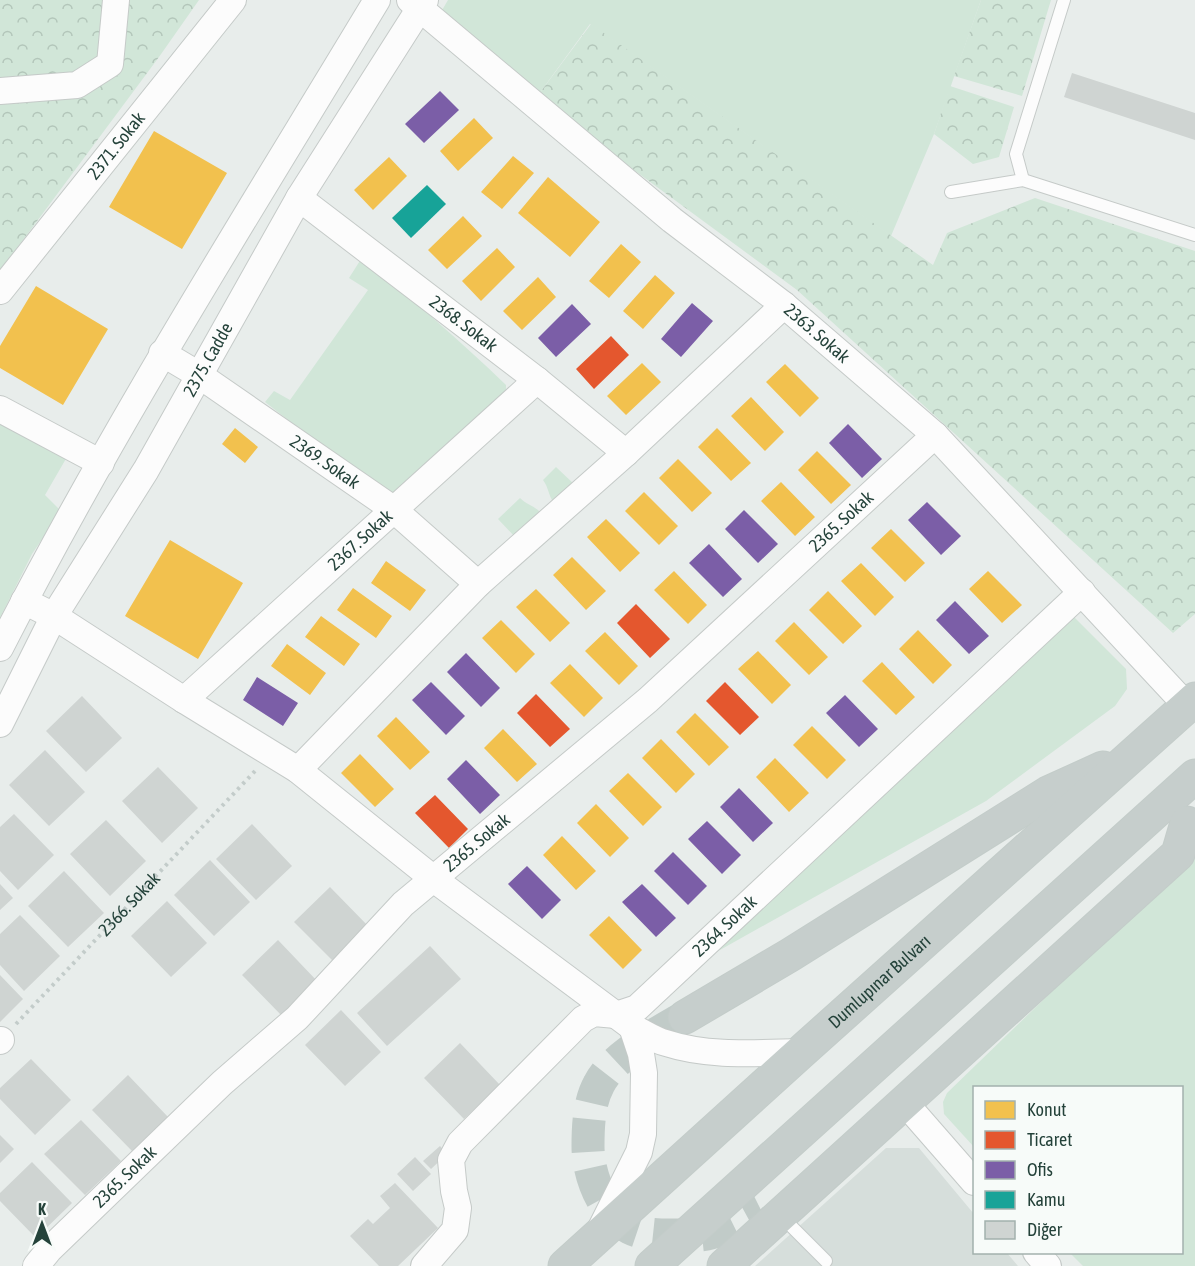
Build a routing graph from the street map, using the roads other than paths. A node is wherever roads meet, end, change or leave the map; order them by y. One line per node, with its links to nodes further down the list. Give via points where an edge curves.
1 (116, 0): 6 (street, via 110,64 77,85)
2 (233, 0): 11 (street, 2371. Sokak)
3 (378, 0): 13 (street)
4 (1064, 0): 7 (lane, via 1016,154)
5 (419, 3): 9 (street, 2375. Cadde); 12 (street, 2363. Sokak, via 672,220)
6 (0, 91)
7 (1023, 180): 8 (lane); 10 (lane)
8 (951, 192)
9 (299, 198): 14 (street, 2375. Cadde); 15 (street, 2368. Sokak)
10 (1195, 235)
11 (0, 291)
12 (784, 305): 17 (street, 2363. Sokak); 18 (street)
13 (162, 353): 14 (street, 2369. Sokak); 19 (street)
14 (200, 375): 20 (street, 2369. Sokak); 24 (street, 2375. Cadde, via 146,470)
15 (537, 380): 18 (street, 2368. Sokak); 20 (street, 2367. Sokak)
16 (0, 409): 19 (street)
17 (935, 435): 22 (street, 2363. Sokak); 33 (street, 2365. Sokak, via 648,700)
18 (626, 453): 21 (street)
19 (101, 463): 23 (street)
20 (393, 508): 21 (street, 2369. Sokak); 26 (street, 2367. Sokak)
21 (478, 584): 30 (street)
22 (1082, 592): 27 (street, 2363. Sokak); 35 (street, 2364. Sokak)
23 (24, 601): 24 (street); 25 (street)
24 (54, 616): 26 (street); 28 (street, 2375. Cadde)
25 (0, 648)
26 (184, 700): 30 (street)
27 (1191, 703): 29 (highway, Dumlupınar Bulvarı)
28 (0, 724)
29 (1135, 753): 34 (highway, via 1048,794); 36 (highway, Dumlupınar Bulvarı)
30 (298, 770): 33 (street)
31 (1195, 776): 46 (highway)
32 (1191, 819): 37 (highway, via 1178,854); 39 (highway, via 977,1008)
33 (435, 879): 35 (street); 43 (street, 2365. Sokak, via 403,904 297,1018 222,1083)
34 (685, 1017)
35 (624, 1021): 36 (street, via 663,1043 696,1051); 40 (street, via 641,1054 643,1134 639,1152); 44 (street, 2364. Sokak, via 594,1013 583,1019 460,1143 451,1160 458,1208 455,1230)
36 (801, 1052): 40 (highway, Dumlupınar Bulvarı)
37 (905, 1103): 38 (street); 39 (highway)
38 (973, 1180)
39 (771, 1213): 42 (lane); 47 (highway)
40 (596, 1239): 45 (highway, Dumlupınar Bulvarı)
41 (1038, 1254): 48 (street)
42 (826, 1261)
43 (36, 1266)
44 (424, 1266)
45 (565, 1266)
46 (652, 1266)
47 (724, 1266)
48 (1048, 1266)

